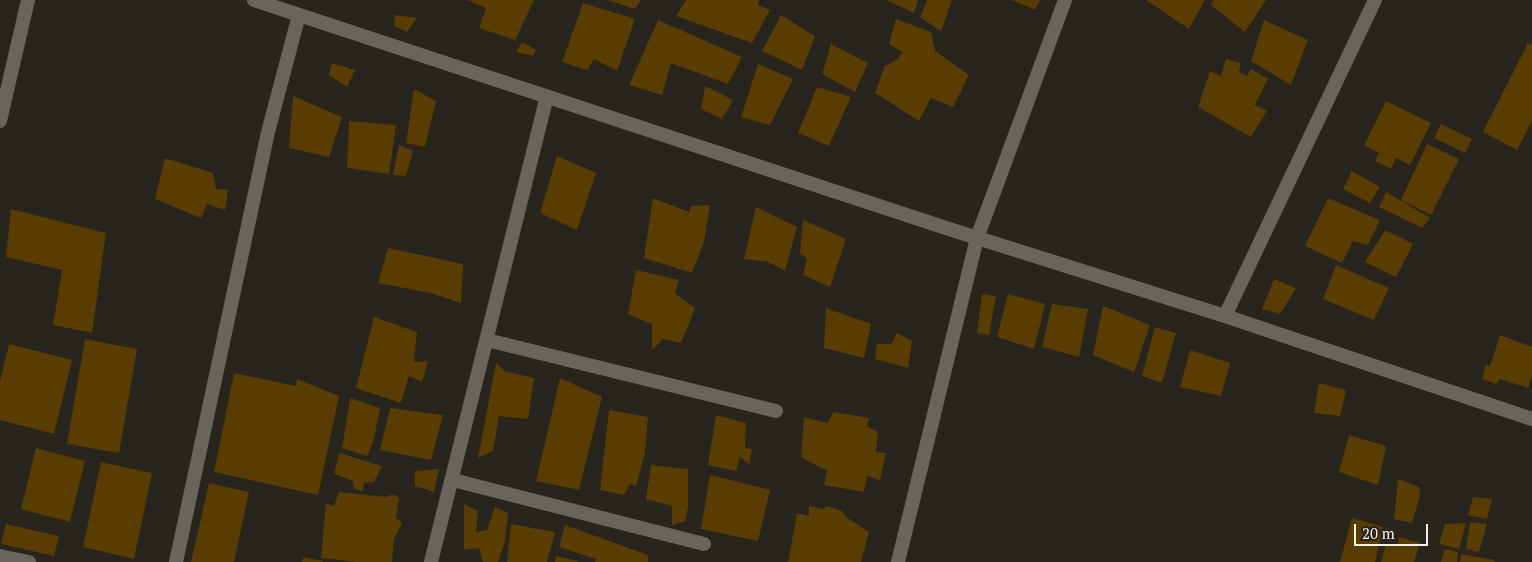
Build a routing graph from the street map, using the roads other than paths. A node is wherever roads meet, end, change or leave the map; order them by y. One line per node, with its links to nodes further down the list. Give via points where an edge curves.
1 (28, 0): 7 (street)
2 (254, 0): 5 (street)
3 (1065, 0): 8 (street)
4 (1376, 0): 9 (street)
5 (299, 15): 6 (street); 17 (street, via 268,132)
6 (546, 96): 8 (street); 10 (street)
7 (0, 121)
8 (977, 238): 9 (street); 19 (street)
9 (1225, 316): 12 (street)
10 (487, 340): 11 (street); 13 (street)
11 (776, 411)
12 (1532, 419)
13 (454, 480): 14 (street); 18 (street)
14 (704, 544)
15 (0, 556): 16 (street)
16 (29, 562)
17 (176, 562)
18 (431, 562)
19 (898, 562)

